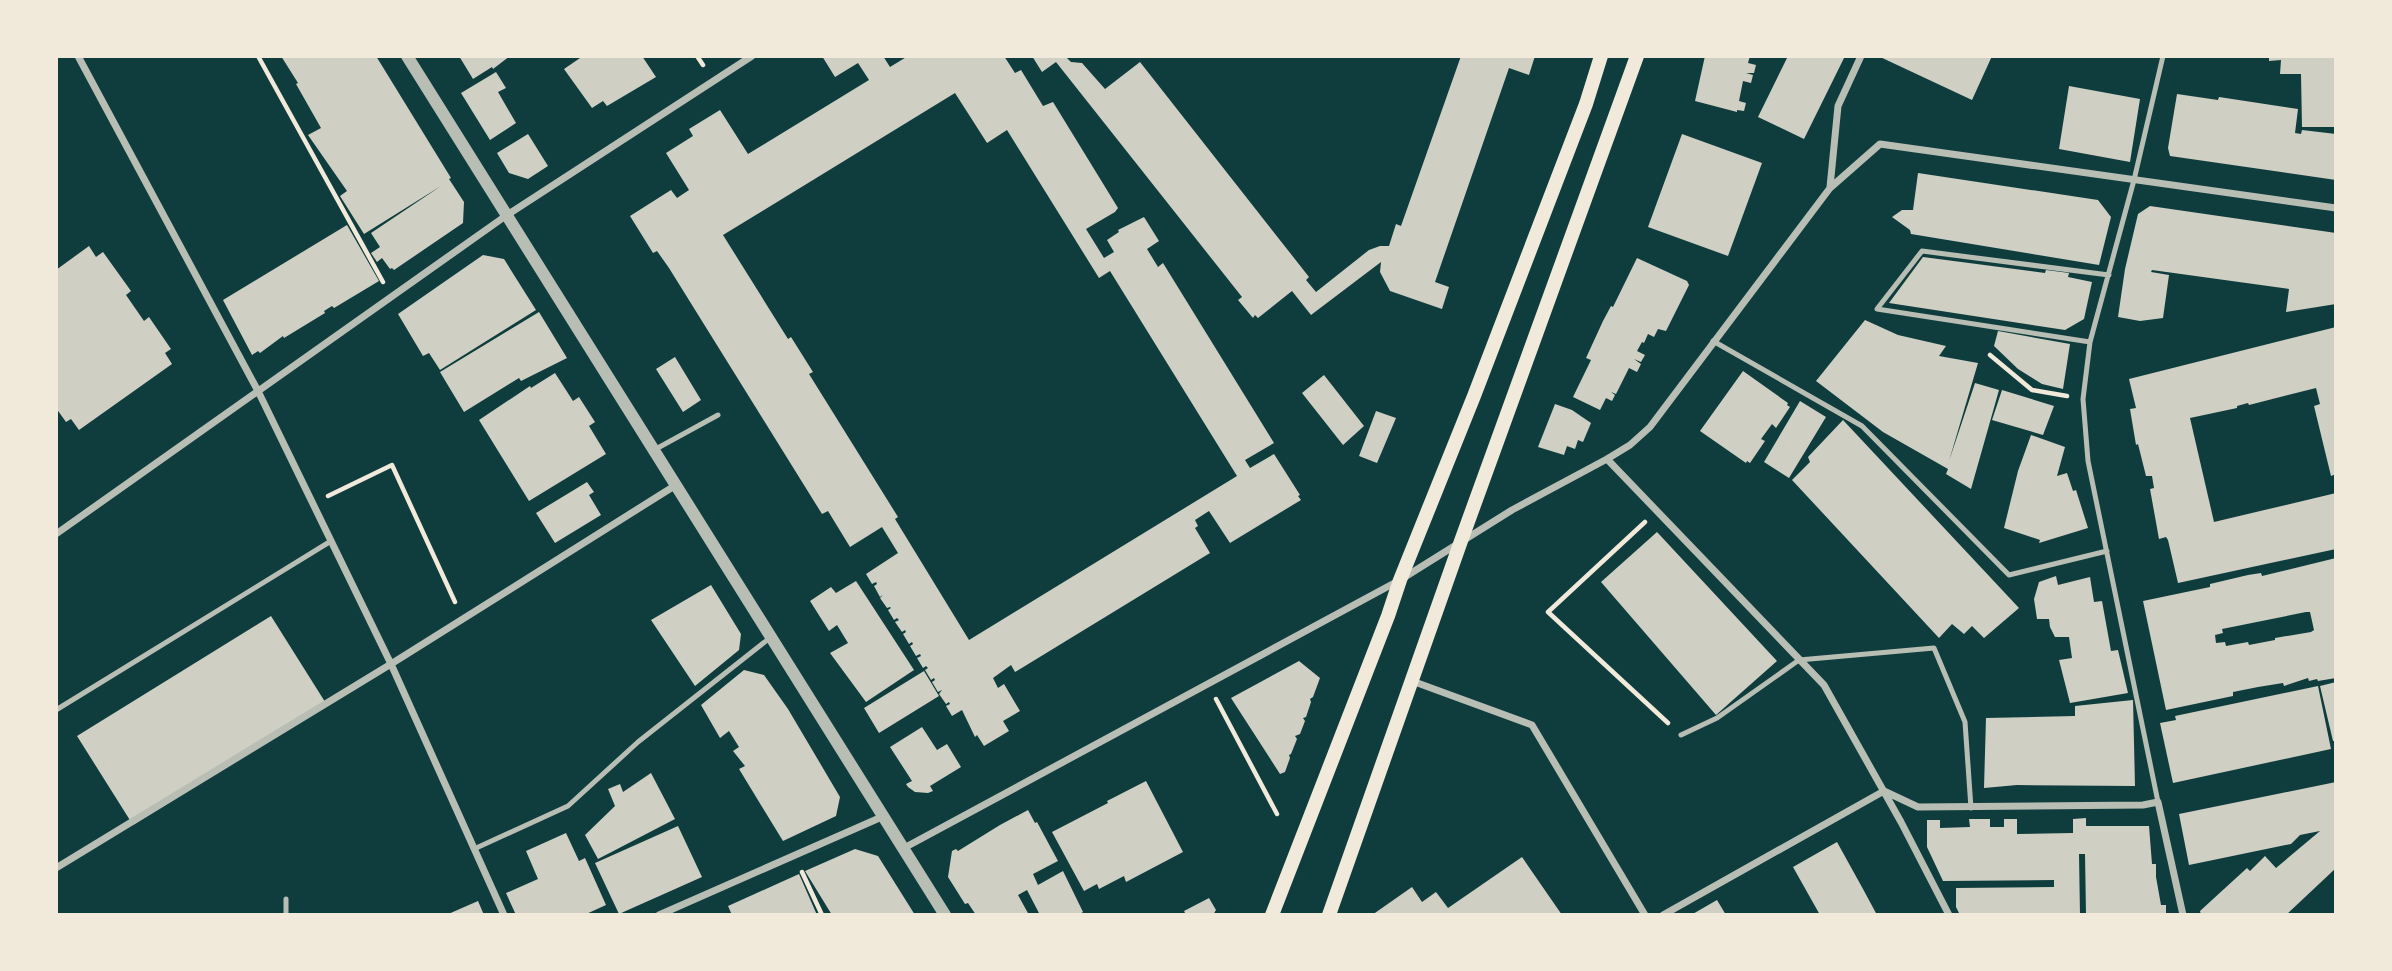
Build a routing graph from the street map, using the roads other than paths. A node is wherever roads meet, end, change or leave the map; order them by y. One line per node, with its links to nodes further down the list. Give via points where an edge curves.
1 (78, 56): 15 (street)
2 (407, 56): 11 (street)
3 (752, 56): 11 (street)
4 (1601, 56): 24 (main road)
5 (1637, 56): 22 (main road)
6 (1861, 56): 9 (street, via 1838,106)
7 (2163, 56): 8 (lane)
8 (2134, 180): 9 (street, via 1880,145); 10 (street); 12 (lane)
9 (1830, 188): 13 (street)
10 (2336, 208)
11 (507, 215): 15 (street); 17 (street)
12 (2109, 275): 14 (lane); 14 (lane, via 1922,251 1877,309)
13 (1713, 341): 18 (street, via 1650,426); 23 (lane, via 1862,426 2009,575)
14 (2090, 342): 23 (lane, via 2083,399 2088,461)
15 (258, 391): 20 (street); 21 (street)
16 (718, 415): 17 (lane)
17 (654, 450): 19 (street)
18 (1607, 460): 22 (street); 26 (street)
19 (676, 485): 25 (street); 27 (street)
20 (56, 534)
21 (331, 541): 27 (street); 29 (lane)
22 (1461, 541): 24 (street); 28 (main road)
23 (2107, 551): 32 (lane)
24 (1400, 580): 35 (street); 43 (main road)
25 (771, 637): 34 (street); 36 (lane, via 638,742 568,806)
26 (1799, 660): 30 (lane, via 1717,718); 31 (street, via 1824,685); 33 (lane, via 1934,648 1965,722)
27 (391, 664): 36 (street); 37 (street)
28 (1411, 681): 44 (main road); 45 (street, via 1532,725)
29 (56, 710)
30 (1681, 735)
31 (1884, 791): 33 (street, via 1917,807); 46 (street); 47 (street)
32 (2158, 802): 33 (street); 48 (street)
33 (1972, 808)
34 (884, 817): 35 (street); 41 (street)
35 (904, 848): 42 (street)
36 (474, 849): 40 (street)
37 (56, 868)
38 (286, 899): 39 (lane)
39 (286, 915)
40 (504, 915)
41 (659, 915)
42 (945, 915)
43 (1272, 915)
44 (1329, 915)
45 (1645, 915)
46 (1663, 915)
47 (1949, 915)
48 (2183, 915)

